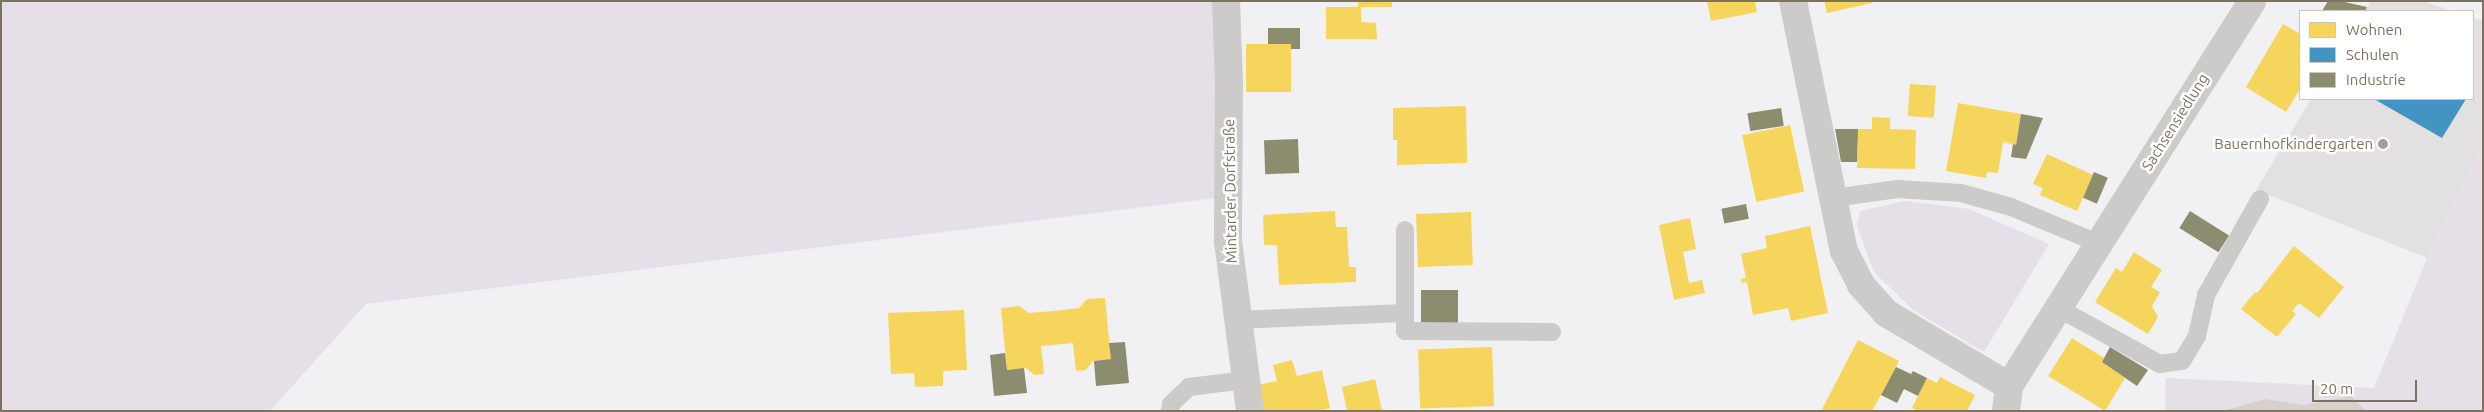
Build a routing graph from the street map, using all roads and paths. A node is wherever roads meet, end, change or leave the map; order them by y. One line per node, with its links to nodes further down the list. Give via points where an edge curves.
1 (1226, 1): 10 (street, Mintarder Dorfstraße, via 1228,241)
2 (2252, 1): 7 (street, Sachsensiedlung)
3 (1796, 14): 4 (street, Sachsensiedlung)
4 (1834, 198): 7 (lane, via 1897,188 1961,193 2011,207); 13 (street, Sachsensiedlung, via 1844,251 1861,286 1886,313)
5 (2260, 199): 8 (lane, via 2206,295 2197,336 2182,361 2160,364)
6 (1405, 230): 9 (lane)
7 (2098, 243): 8 (street, Sachsensiedlung)
8 (2058, 308): 13 (street, Sachsensiedlung)
9 (1405, 313): 10 (lane); 11 (lane, via 1405,331)
10 (1237, 320): 12 (street, Mintarder Dorfstraße)
11 (1552, 332)
12 (1245, 380): 14 (lane, via 1189,387 1171,404); 15 (street, Mintarder Dorfstraße)
13 (2007, 398)
14 (1170, 411)
15 (1250, 411)

